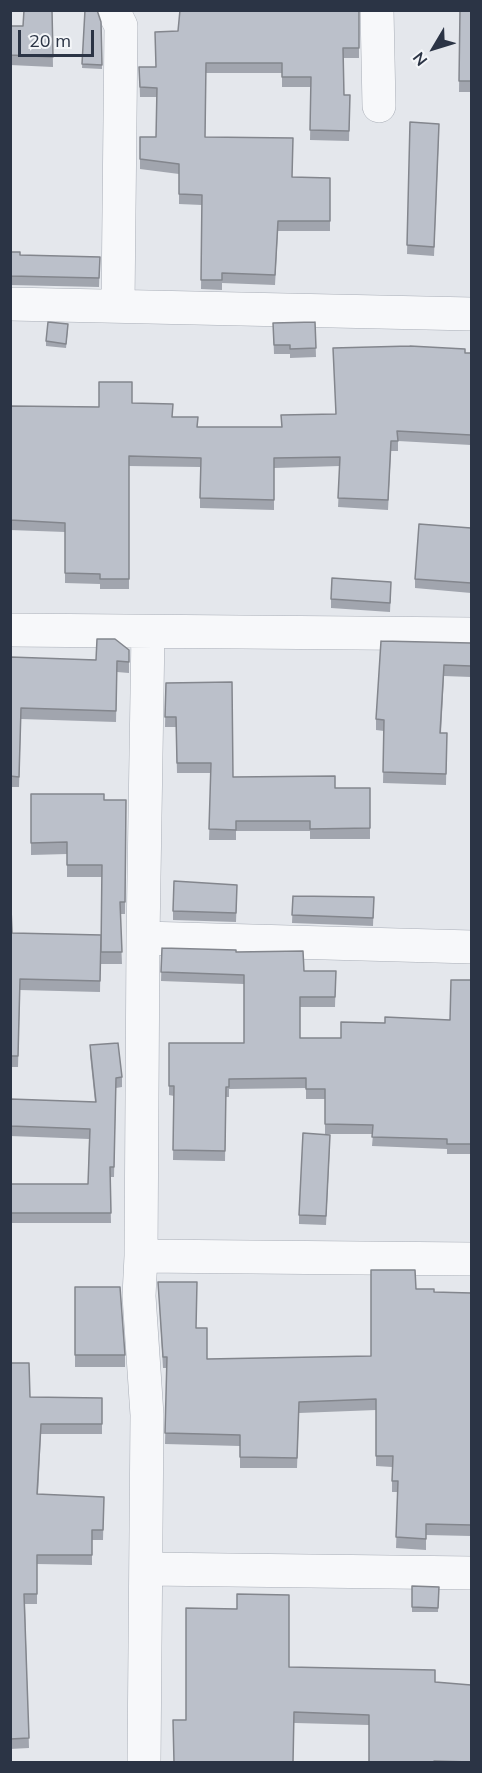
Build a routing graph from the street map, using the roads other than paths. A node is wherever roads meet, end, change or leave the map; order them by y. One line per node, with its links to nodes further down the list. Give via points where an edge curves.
1 (113, 10): 5 (street, via 121,26)
2 (377, 10): 3 (street)
3 (379, 106)
4 (10, 304): 5 (street)
5 (118, 304): 6 (street)
6 (471, 314)
7 (10, 630): 8 (street)
8 (148, 632): 9 (street); 10 (street)
9 (471, 634)
10 (143, 938): 11 (street); 12 (street)
11 (471, 947)
12 (141, 1256): 13 (street); 14 (street)
13 (471, 1259)
14 (148, 1569): 15 (street); 16 (street)
15 (471, 1573)
16 (144, 1762)

